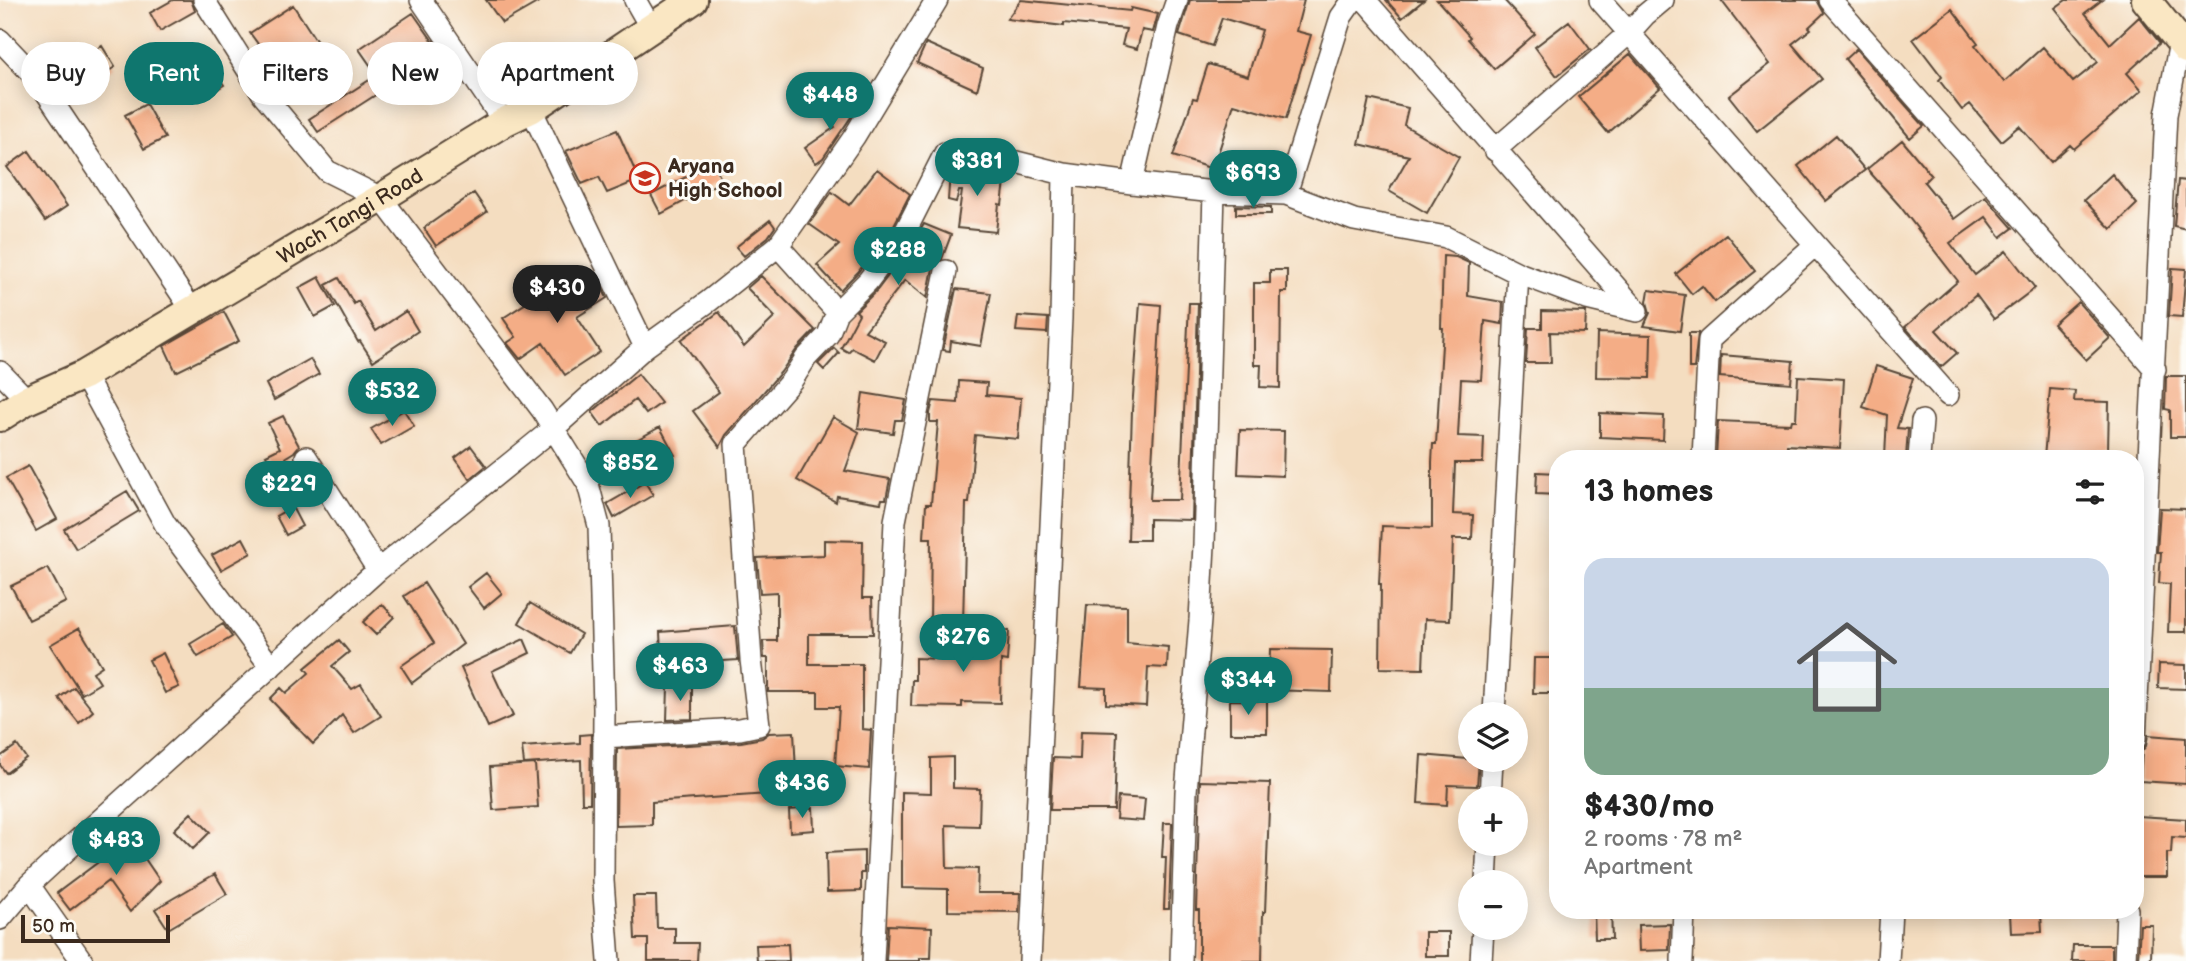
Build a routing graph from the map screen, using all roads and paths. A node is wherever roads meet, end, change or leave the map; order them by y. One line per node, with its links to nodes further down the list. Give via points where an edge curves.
1 (204, 0): 24 (street, via 263,94 327,171)
2 (421, 0): 18 (street)
3 (635, 0): 13 (street)
4 (693, 0): 13 (main road, Wach Tangi Road)
5 (937, 0): 26 (street, via 853,138)
6 (1177, 0): 21 (street)
7 (1353, 0): 23 (street, via 1341,17)
8 (1365, 0): 19 (street)
9 (1600, 0): 14 (street)
10 (1663, 0): 14 (street)
11 (1830, 0): 32 (street)
12 (2146, 0): 16 (main road)
13 (650, 27): 17 (main road, Wach Tangi Road)
14 (1628, 34): 19 (street); 25 (street)
15 (0, 40): 29 (street, via 38,79)
16 (2183, 45): 32 (street, via 2166,115)
17 (531, 109): 18 (main road, Wach Tangi Road); 31 (street)
18 (504, 122): 24 (main road, Wach Tangi Road)
19 (1494, 150): 28 (street, via 1637,311 1587,299)
20 (1065, 174): 21 (street); 30 (street, via 945,153 905,232 868,281); 57 (street)
21 (1132, 183): 22 (street)
22 (1214, 192): 23 (street); 58 (street, via 1204,545 1186,792)
23 (1286, 194): 28 (street, via 1354,220 1446,237)
24 (381, 198): 29 (main road, Wach Tangi Road); 39 (street)
25 (1815, 245): 35 (street); 40 (street, via 1709,341)
26 (778, 246): 30 (street); 31 (street)
27 (946, 271): 56 (street, via 895,521)
28 (1518, 273): 46 (street)
29 (192, 310): 34 (main road, Wach Tangi Road)
30 (837, 312): 47 (street, via 828,335 736,444 759,725)
31 (645, 347): 39 (street)
32 (2155, 369): 43 (street)
33 (0, 372): 36 (street)
34 (84, 375): 36 (main road, Wach Tangi Road); 45 (street, via 165,524)
35 (1948, 396)
36 (27, 400): 37 (main road, Wach Tangi Road)
37 (0, 417)
38 (1922, 421): 41 (street)
39 (554, 428): 44 (street); 47 (street, via 588,484 600,526)
40 (1703, 450)
41 (1920, 450)
42 (306, 457): 44 (street)
43 (2144, 545)
44 (378, 570): 45 (street)
45 (271, 667): 48 (street)
46 (1495, 702)
47 (603, 737): 55 (street)
48 (29, 885): 49 (street); 54 (street)
49 (0, 919)
50 (1684, 919): 60 (street)
51 (1890, 919): 61 (street)
52 (2127, 919): 62 (street)
53 (1482, 940): 59 (street)
54 (82, 961)
55 (608, 961)
56 (873, 961)
57 (1030, 961)
58 (1181, 961)
59 (1481, 961)
60 (1682, 961)
61 (1888, 961)
62 (2125, 961)

